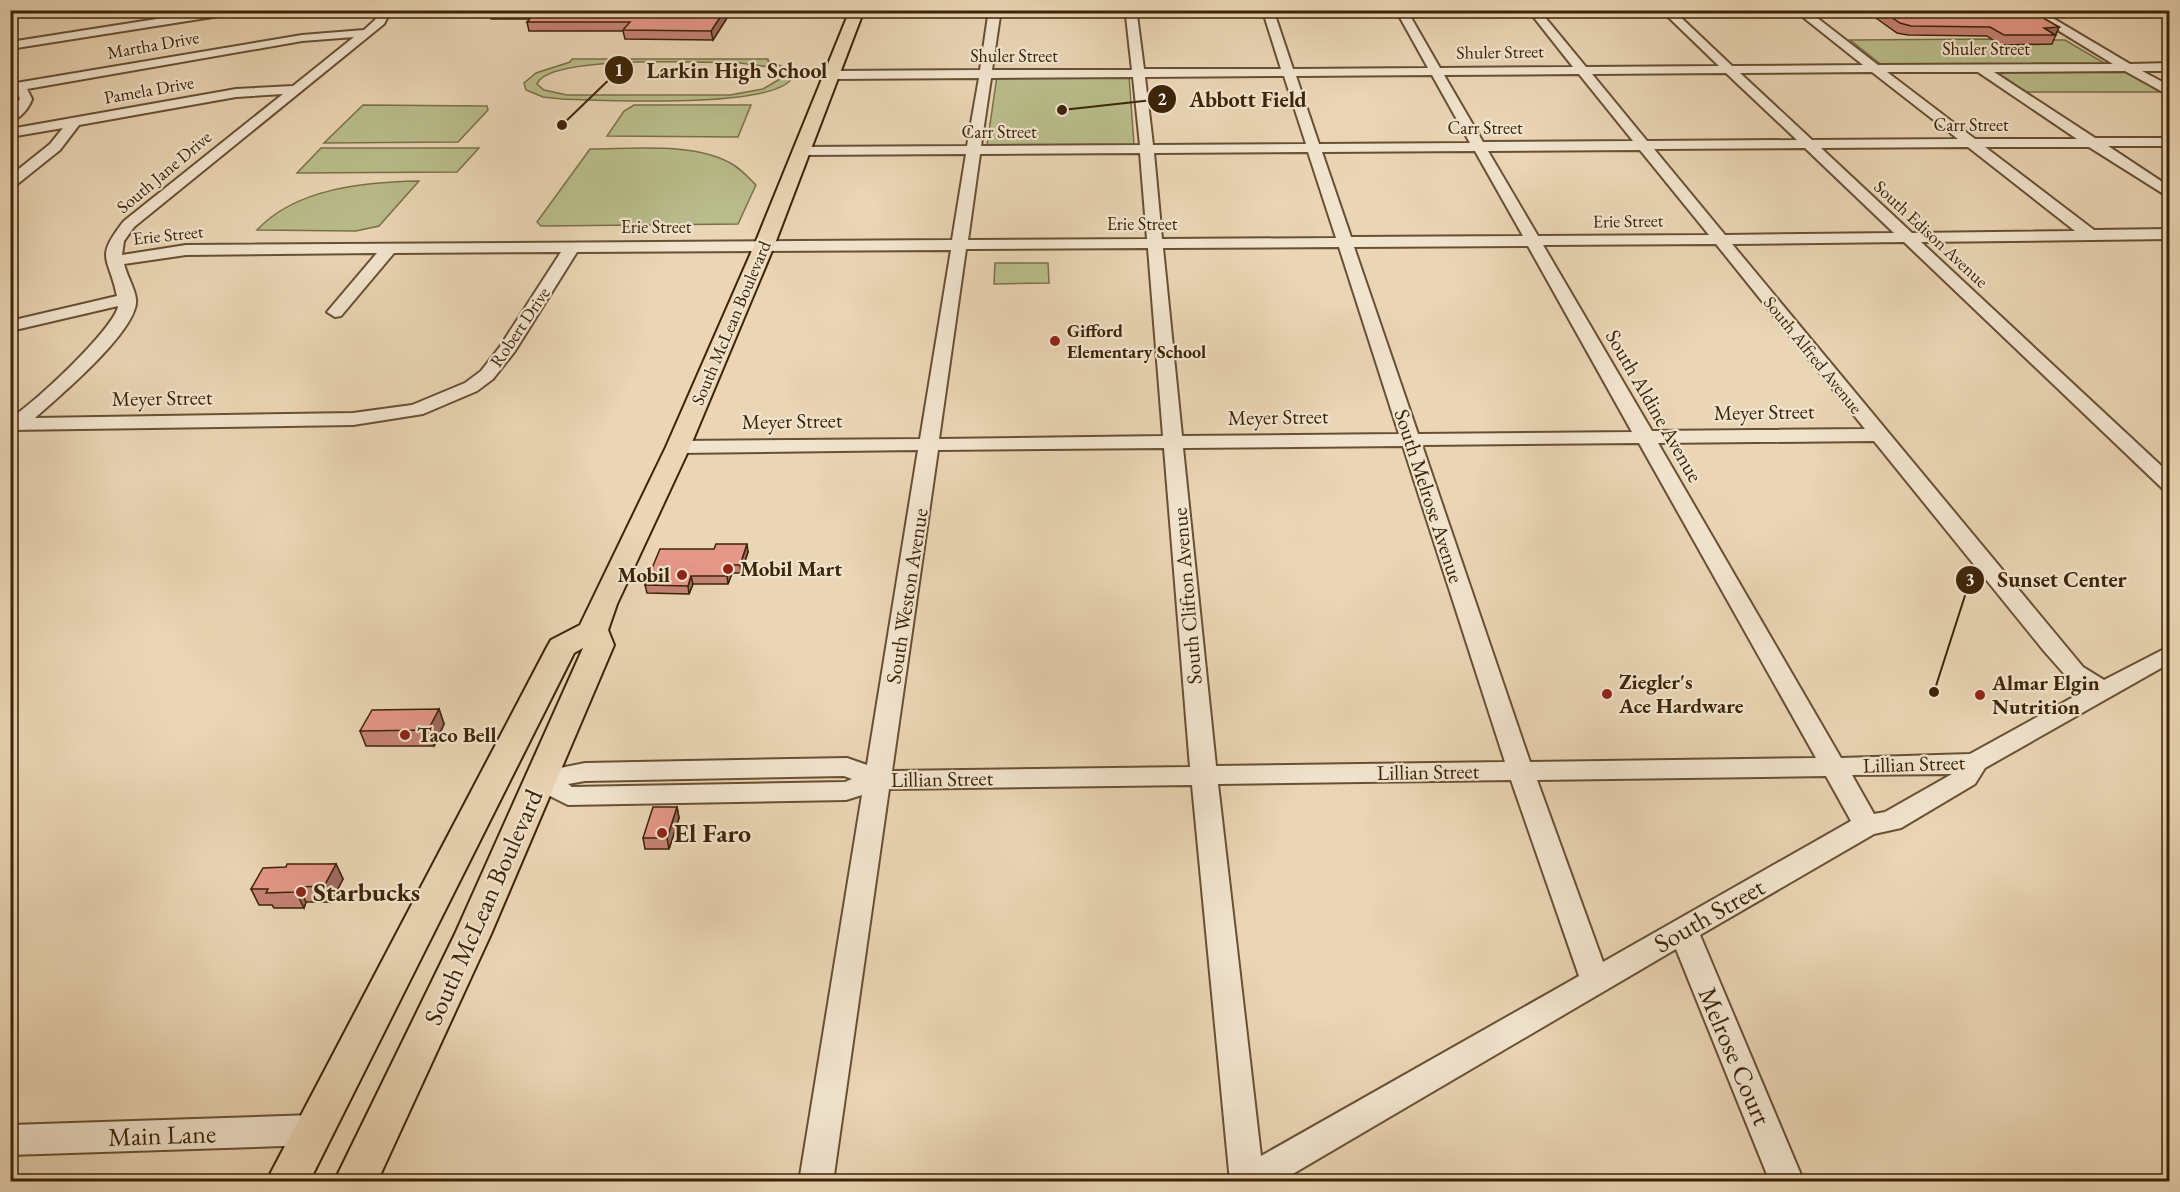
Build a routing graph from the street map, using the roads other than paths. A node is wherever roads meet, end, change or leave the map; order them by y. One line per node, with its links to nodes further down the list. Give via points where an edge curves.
1 (238, 10): 14 (street)
2 (386, 10): 13 (street, South Jane Drive, via 380,22)
3 (1479, 10): 10 (street)
4 (1533, 10): 20 (street, South Alfred Avenue)
5 (1666, 10): 19 (street, South Edison Avenue)
6 (1799, 10): 17 (street)
7 (2030, 10): 16 (street)
8 (1132, 11): 9 (street); 12 (street); 23 (street, South Clifton Avenue)
9 (1268, 11): 10 (street); 22 (street, South Melrose Avenue)
10 (1401, 11): 21 (street, South Aldine Avenue)
11 (856, 12): 12 (street); 25 (main road, South McLean Boulevard)
12 (995, 12): 24 (street, South Weston Avenue)
13 (367, 33): 26 (street, Martha Drive, via 302,38); 27 (street, South Jane Drive)
14 (10, 46)
15 (2169, 66): 16 (street, Shuler Street)
16 (2126, 67): 18 (street, Shuler Street); 28 (street)
17 (1874, 68): 18 (street, Shuler Street); 19 (street, Shuler Street); 34 (street)
18 (1980, 68): 33 (street)
19 (1727, 69): 20 (street, Shuler Street); 35 (street, South Edison Avenue)
20 (1581, 70): 21 (street, Shuler Street); 36 (street, South Alfred Avenue)
21 (1434, 71): 22 (street, Shuler Street); 37 (street, South Aldine Avenue)
22 (1288, 72): 23 (street, Shuler Street); 38 (street, South Melrose Avenue)
23 (1137, 73): 24 (street, Shuler Street); 39 (street, South Clifton Avenue)
24 (985, 74): 25 (street, Shuler Street); 40 (street, South Weston Avenue)
25 (832, 75): 41 (main road, South McLean Boulevard)
26 (13, 86): 29 (street, via 26,99)
27 (296, 90): 30 (street, Pamela Drive, via 236,93); 55 (street, South Jane Drive, via 129,224 115,243)
28 (2169, 92)
29 (10, 118)
30 (74, 122): 31 (street, Pamela Drive); 42 (street, via 55,147)
31 (10, 133)
32 (2169, 141): 33 (street, Carr Street)
33 (2092, 142): 34 (street, Carr Street); 43 (street)
34 (1971, 143): 35 (street, Carr Street); 45 (street)
35 (1808, 144): 36 (street, Carr Street); 46 (street, South Edison Avenue)
36 (1642, 145): 37 (street, Carr Street); 47 (street, South Alfred Avenue)
37 (1478, 146): 38 (street, Carr Street); 48 (street, South Aldine Avenue)
38 (1313, 147): 39 (street, Carr Street); 49 (street, South Melrose Avenue)
39 (1147, 149): 40 (street, Carr Street); 50 (street, South Clifton Avenue)
40 (973, 150): 41 (street, Carr Street); 51 (street, South Weston Avenue)
41 (801, 151): 52 (main road, South McLean Boulevard)
42 (10, 183)
43 (2169, 194)
44 (2169, 234): 45 (street, Erie Street)
45 (2090, 235): 46 (street, Erie Street)
46 (1906, 238): 47 (street, Erie Street); 67 (street, South Edison Avenue)
47 (1720, 239): 48 (street, Erie Street); 61 (street, South Alfred Avenue)
48 (1534, 241): 49 (street, Erie Street); 62 (street, South Aldine Avenue)
49 (1346, 242): 50 (street, Erie Street); 63 (street, South Melrose Avenue)
50 (1154, 244): 51 (street, Erie Street); 64 (street, South Clifton Avenue)
51 (960, 245): 52 (street, Erie Street); 65 (street, South Weston Avenue)
52 (764, 246): 54 (street, Erie Street); 66 (main road, South McLean Boulevard)
53 (390, 248): 54 (street, Erie Street); 55 (street, Erie Street, via 186,250); 57 (street)
54 (572, 248): 59 (street, Robert Drive, via 498,363 471,387 416,410)
55 (115, 261): 56 (street)
56 (128, 299): 58 (street); 60 (street, via 123,320 114,331)
57 (335, 312)
58 (15, 325)
59 (314, 420): 60 (street, Meyer Street)
60 (14, 424)
61 (1878, 435): 62 (street, Meyer Street); 70 (street, South Alfred Avenue, via 2072,669)
62 (1646, 437): 63 (street, Meyer Street); 72 (street, South Aldine Avenue)
63 (1410, 439): 64 (street, Meyer Street); 73 (street, South Melrose Avenue)
64 (1172, 441): 65 (street, Meyer Street); 74 (street, South Clifton Avenue)
65 (930, 443): 66 (street, Meyer Street); 76 (street, South Weston Avenue)
66 (678, 447): 68 (main road, South McLean Boulevard)
67 (2169, 485)
68 (593, 630): 75 (main road, South McLean Boulevard, via 599,645); 80 (main road, South McLean Boulevard, via 562,647)
69 (2169, 653): 70 (street, South Street)
70 (2102, 689): 71 (street, South Street)
71 (1976, 762): 72 (street, Lillian Street); 77 (street, South Street, via 1966,777 1891,821)
72 (1835, 766): 73 (street, Lillian Street); 77 (street, South Aldine Avenue)
73 (1520, 770): 74 (street, Lillian Street); 79 (street, South Melrose Avenue)
74 (1204, 776): 76 (street, Lillian Street); 82 (street, South Clifton Avenue)
75 (539, 780): 76 (street, Lillian Street, via 568,796 846,791); 84 (main road, South McLean Boulevard, via 473,934)
76 (879, 780): 85 (street, South Weston Avenue)
77 (1867, 825): 78 (street, South Street)
78 (1683, 930): 79 (street, South Street); 86 (street, Melrose Court)
79 (1595, 980): 82 (street, South Street)
80 (314, 1130): 81 (street, Main Lane); 83 (main road, South McLean Boulevard)
81 (10, 1140)
82 (1247, 1181)
83 (287, 1182)
84 (355, 1182)
85 (816, 1182)
86 (1787, 1182)

